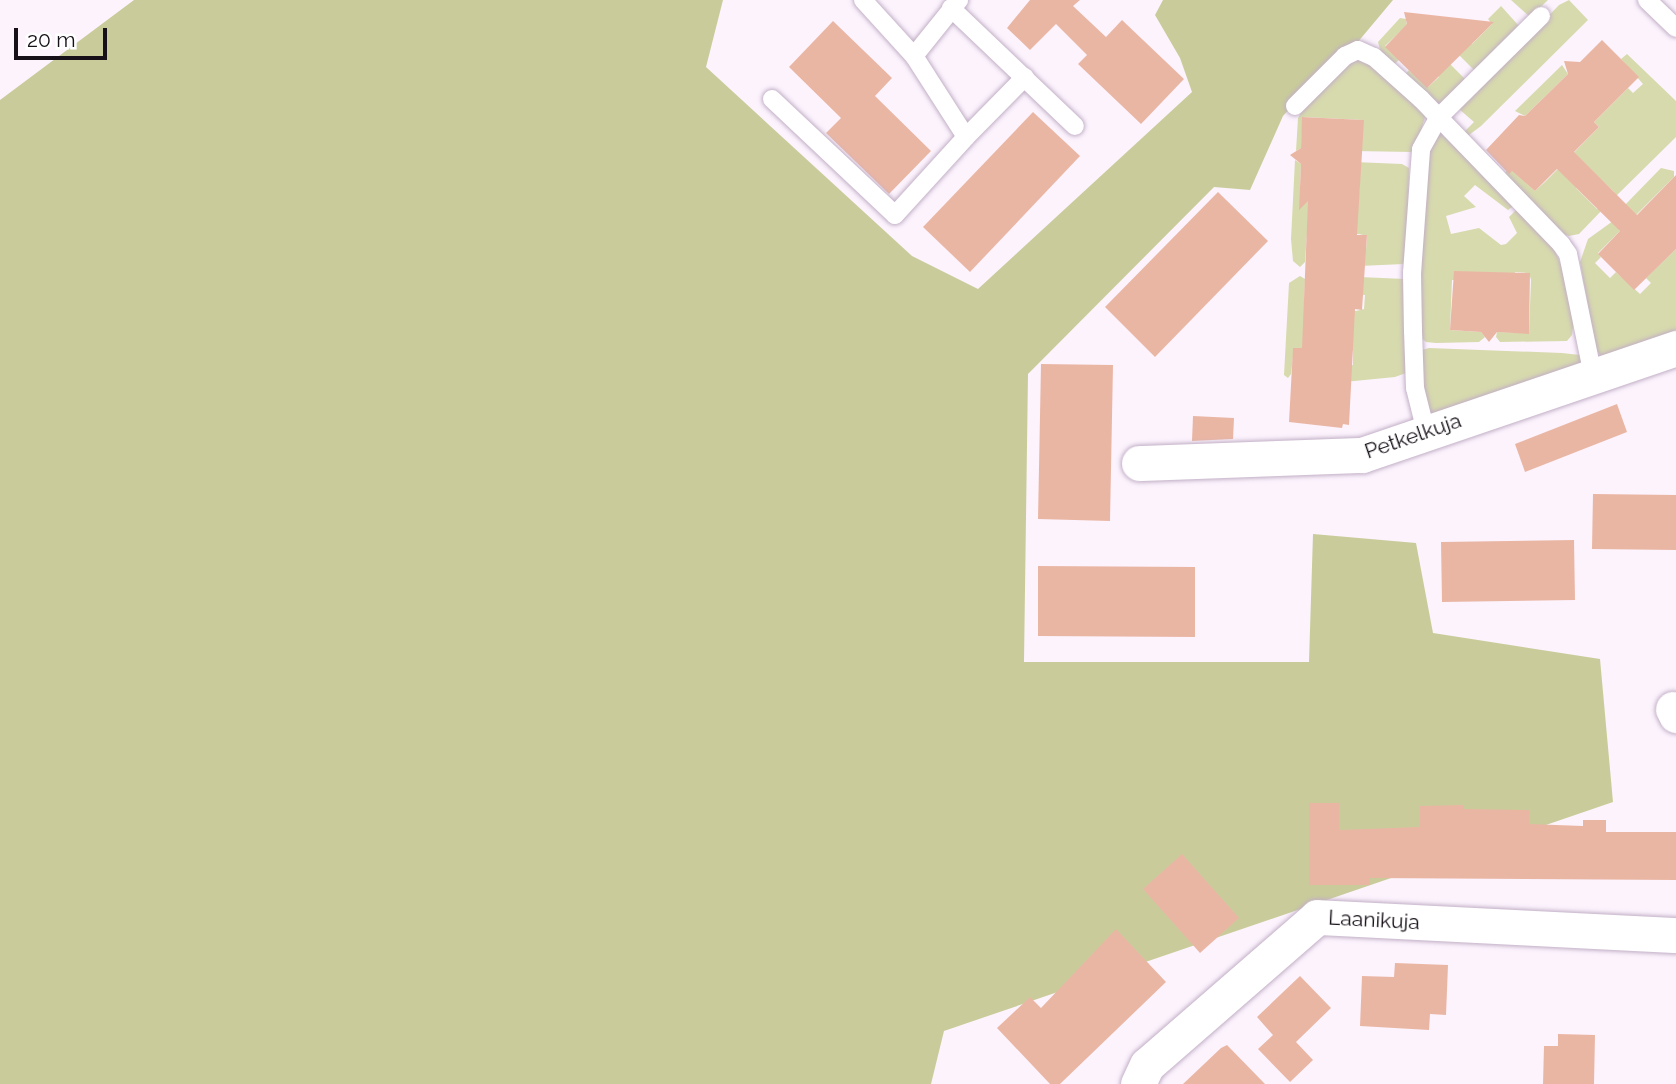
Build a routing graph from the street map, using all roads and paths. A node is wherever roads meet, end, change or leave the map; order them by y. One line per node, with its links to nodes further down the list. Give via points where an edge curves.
1 (863, 0): 6 (lane)
2 (1647, 0): 5 (lane)
3 (955, 4): 6 (lane); 7 (lane)
4 (1541, 16): 10 (lane)
5 (1676, 27)
6 (914, 56): 12 (lane)
7 (1025, 77): 11 (lane); 12 (lane)
8 (772, 99): 12 (lane, via 895,215)
9 (1295, 106): 10 (lane, via 1334,64 1358,50 1374,57)
10 (1438, 118): 14 (lane, via 1568,254); 15 (lane, via 1426,135 1419,159 1412,272 1415,388)
11 (1075, 126)
12 (966, 137)
13 (1676, 348): 14 (street, Petkelkuja)
14 (1592, 376): 15 (street, Petkelkuja)
15 (1426, 432): 16 (street, Petkelkuja, via 1363,456)
16 (1139, 463)
17 (1676, 935): 18 (street, Laanikuja, via 1317,917 1147,1065)
18 (1138, 1084)

